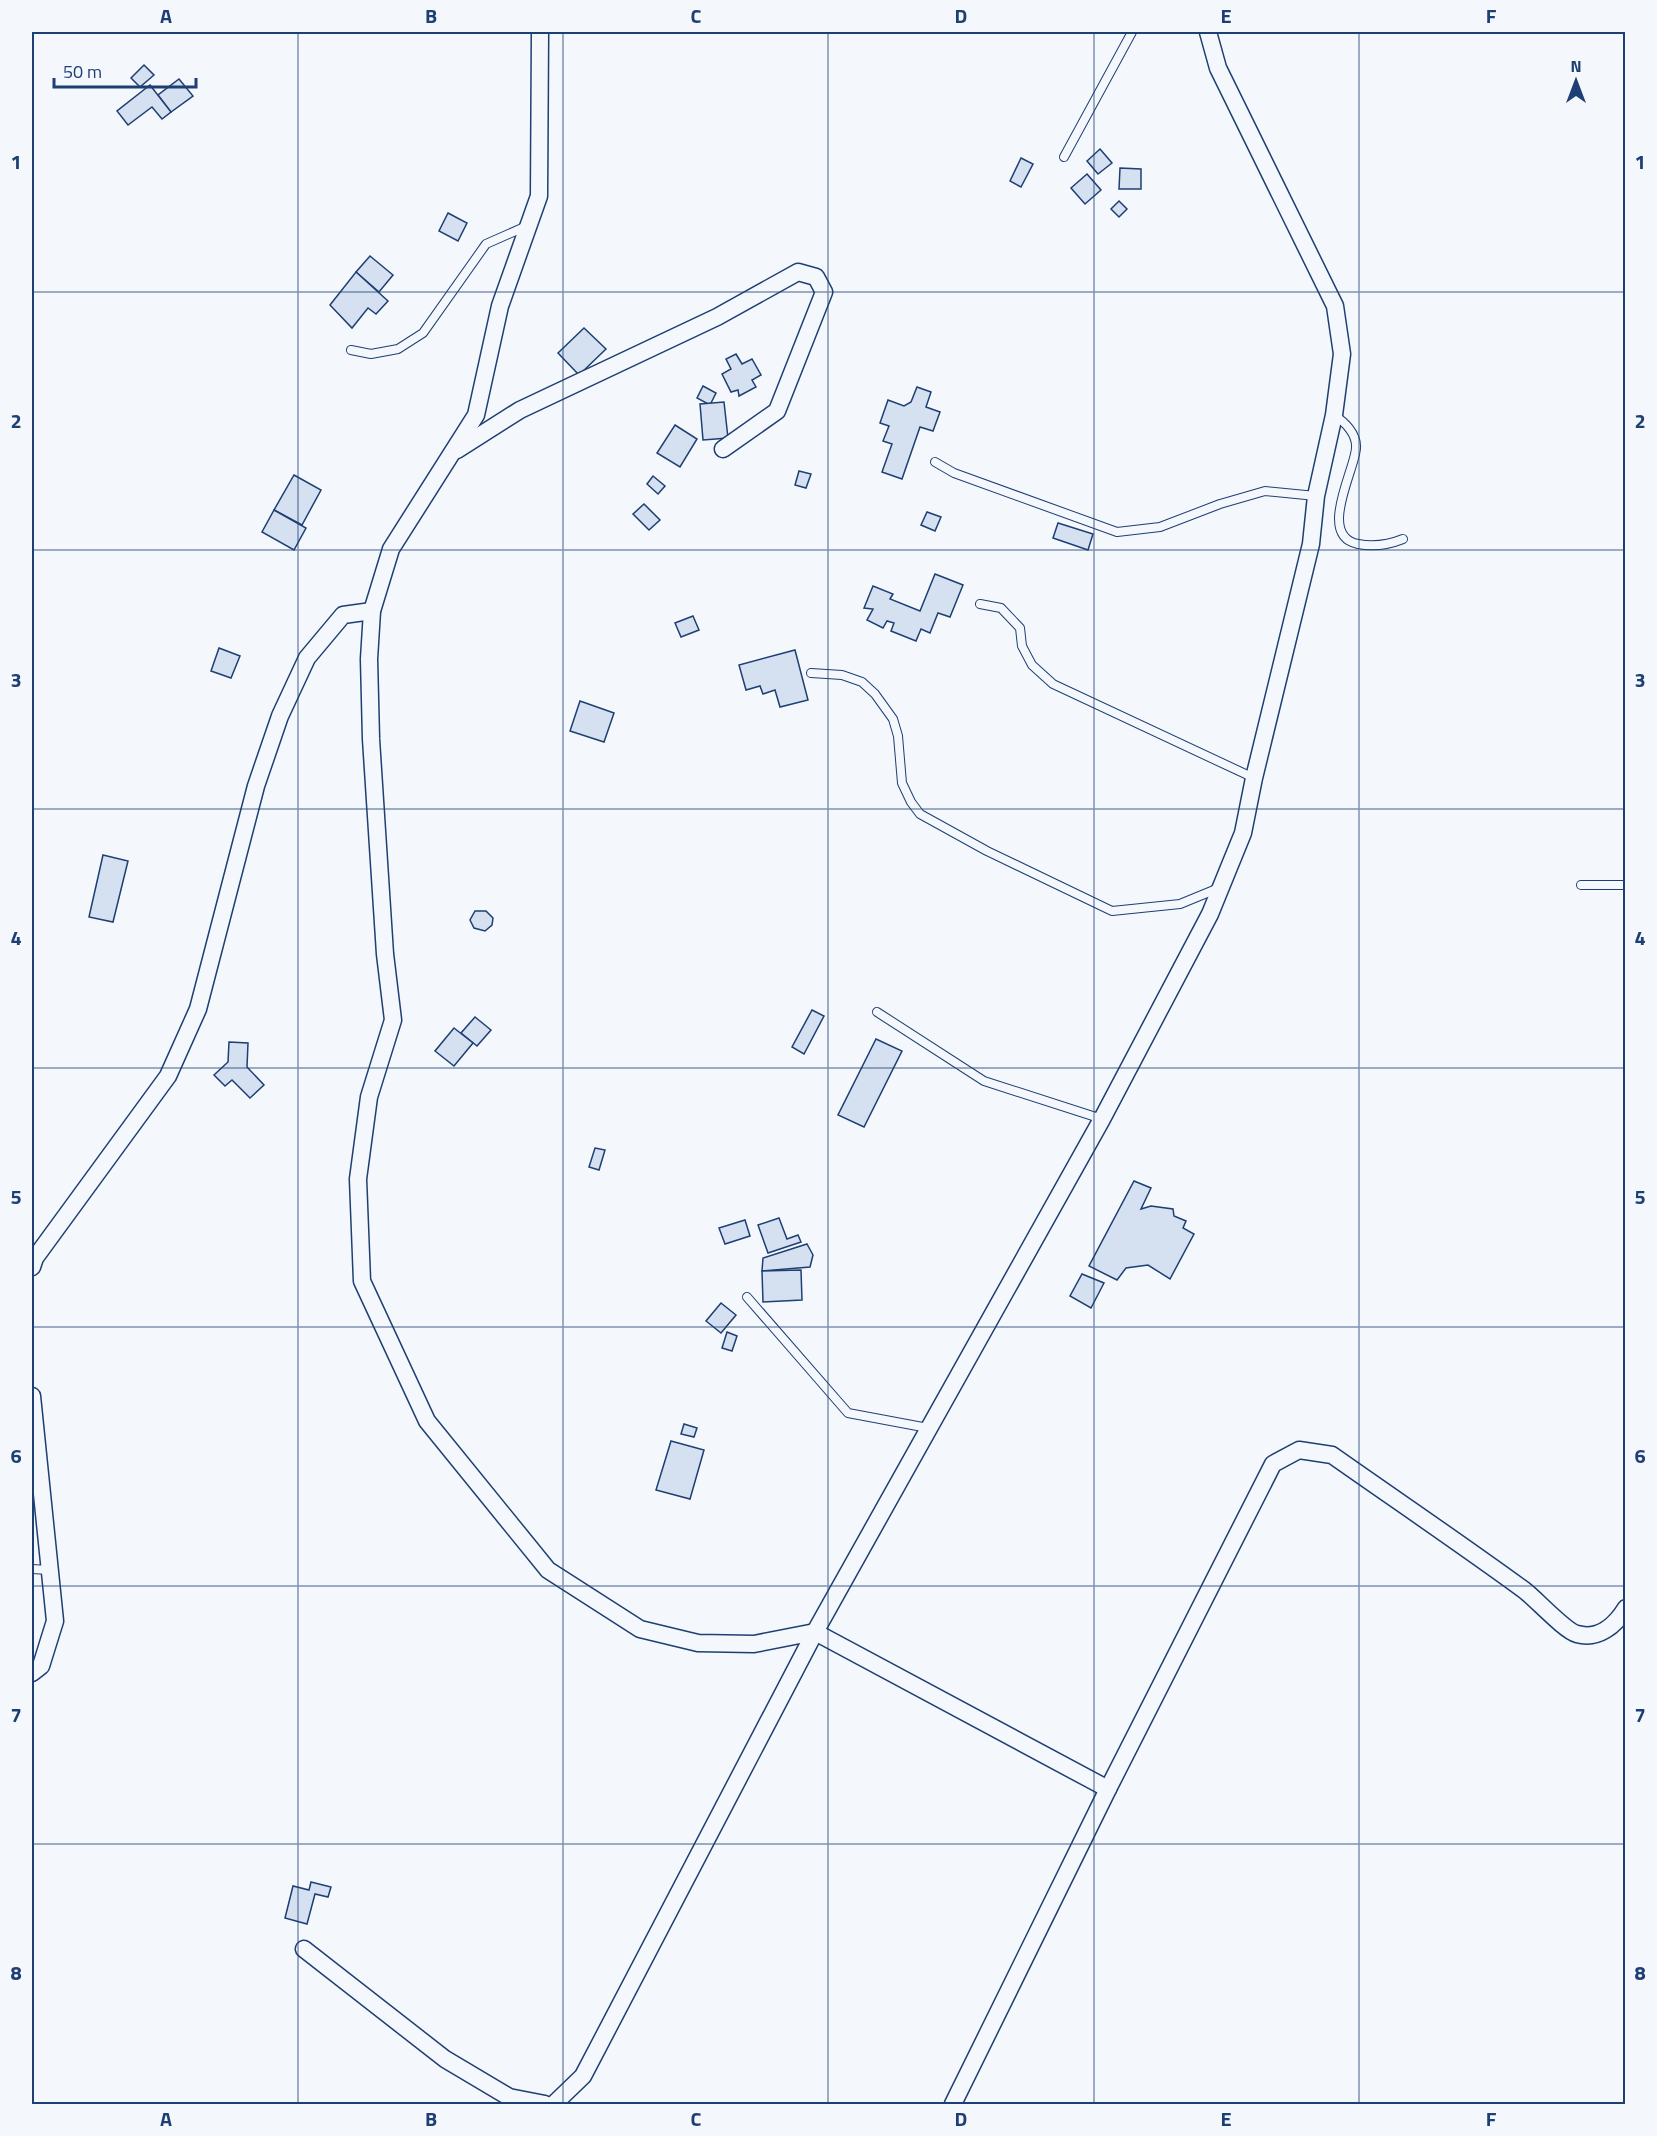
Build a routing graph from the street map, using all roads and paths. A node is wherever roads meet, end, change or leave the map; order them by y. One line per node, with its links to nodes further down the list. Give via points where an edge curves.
1 (540, 32): 5 (street, via 539,196)
2 (1132, 32): 4 (lane)
3 (1208, 32): 7 (street, via 1218,68 1335,306 1342,354)
4 (1064, 157)
5 (529, 225): 6 (lane, via 486,244 423,333 398,349 371,354); 9 (street, via 500,306 476,415)
6 (351, 350)
7 (1334, 415): 11 (street); 12 (lane, via 1353,433 1356,447 1339,512 1344,536 1361,545 1386,546)
8 (723, 449): 9 (street, via 777,411 824,292 816,277 798,272 717,317 520,410)
9 (453, 453): 14 (street, via 391,549)
10 (935, 462): 11 (lane, via 954,473 1117,532 1160,527 1265,491)
11 (1316, 496): 16 (street, via 1311,544)
12 (1403, 539)
13 (980, 604): 16 (lane, via 1001,608 1020,628 1022,646 1032,665 1053,684)
14 (372, 611): 22 (street, via 343,615 307,658 280,716 260,776 198,1009 168,1076); 29 (street, via 371,739 393,1020 369,1097 358,1179 362,1281 427,1421 548,1570 640,1629 698,1643 754,1644)
15 (811, 673): 19 (lane, via 842,675 862,682 875,694 893,719 902,783 911,802 920,814 987,852 1113,911 1180,904)
16 (1254, 778): 19 (street, via 1242,833)
17 (1581, 885): 18 (lane)
18 (1626, 885)
19 (1221, 886): 21 (street)
20 (877, 1012): 21 (lane, via 984,1081)
21 (1102, 1119): 25 (street)
22 (32, 1267)
23 (747, 1298): 25 (lane, via 848,1413)
24 (32, 1396): 27 (street)
25 (928, 1428): 29 (street)
26 (32, 1569): 27 (lane)
27 (49, 1570): 30 (street, via 55,1621 41,1666)
28 (1626, 1608): 31 (street, via 1604,1631 1574,1634 1526,1592 1332,1455 1299,1450 1273,1464)
29 (815, 1632): 31 (street); 34 (street, via 583,2076)
30 (32, 1673)
31 (1108, 1789): 35 (street)
32 (304, 1949): 33 (street, via 445,2059 509,2097)
33 (545, 2104)
34 (554, 2104)
35 (953, 2104)

